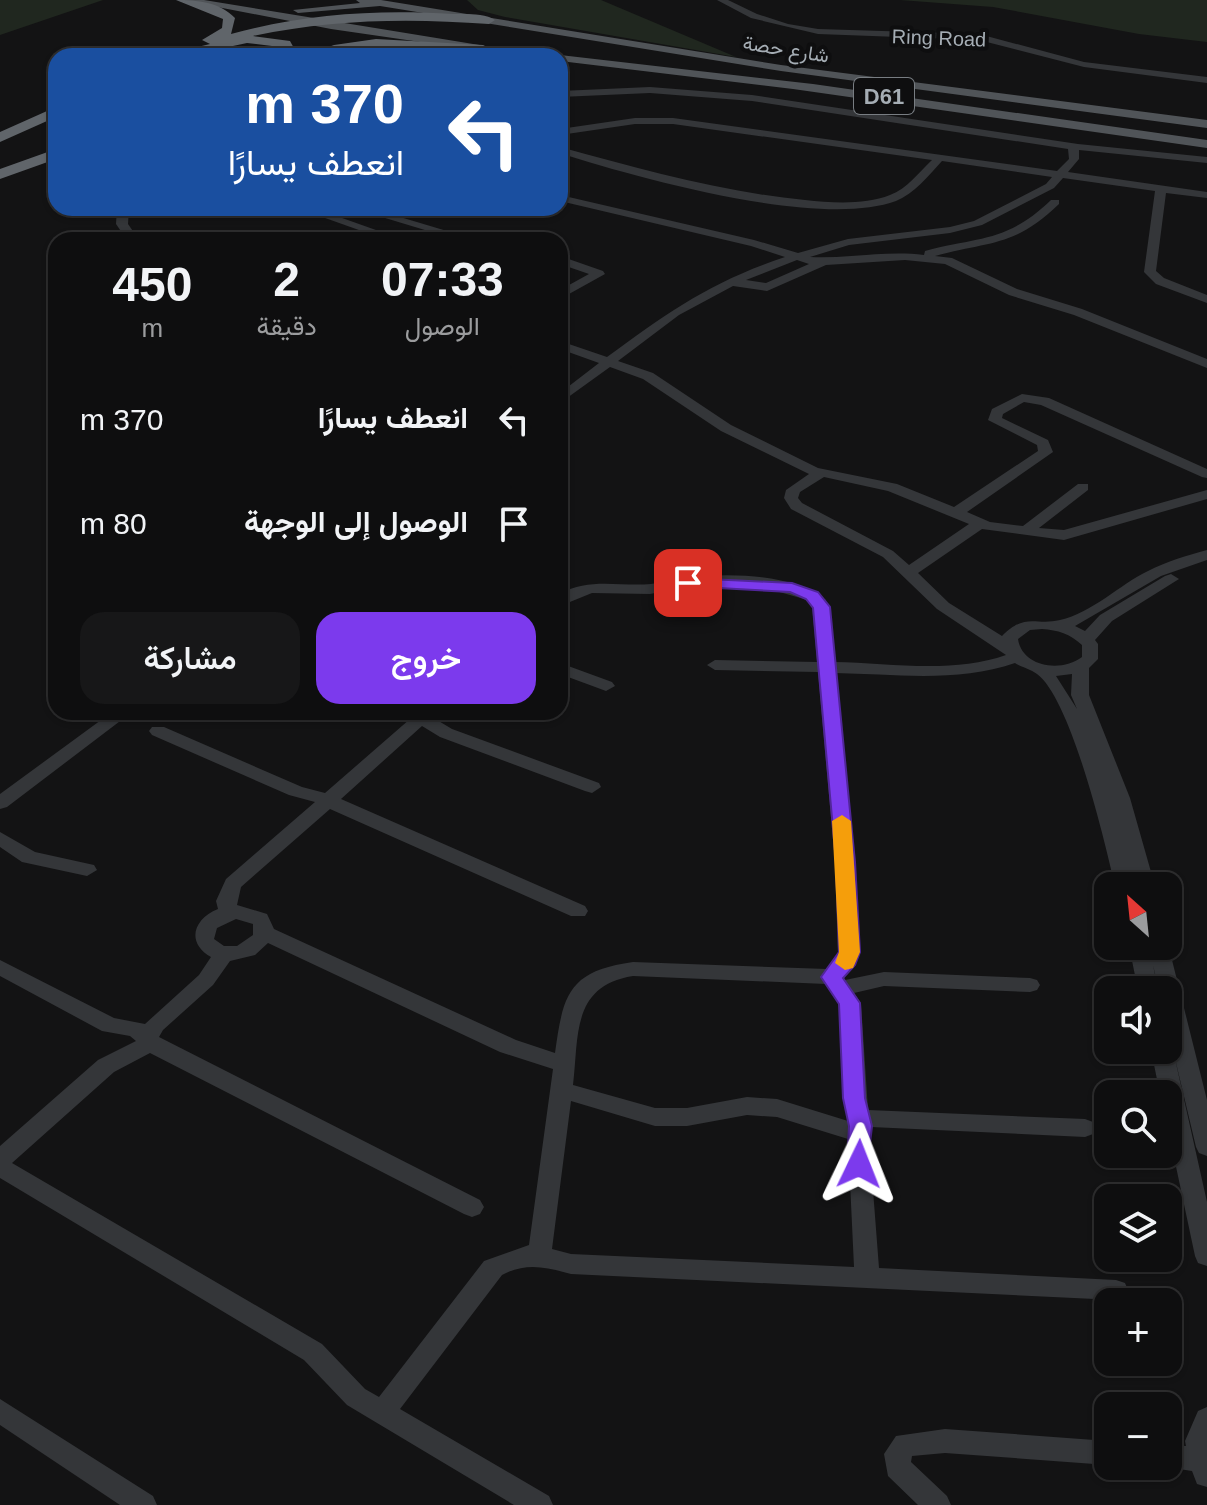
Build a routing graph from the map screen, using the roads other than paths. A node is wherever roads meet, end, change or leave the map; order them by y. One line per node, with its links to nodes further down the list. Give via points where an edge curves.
1 (184, 0): 12 (main road); 17 (highway, via 221,11 231,21 228,30)
2 (198, 0): 11 (main road)
3 (429, 0): 7 (main road)
4 (721, 0): 28 (street, Ring Road, via 813,32 971,36 1083,64)
5 (732, 0): 28 (street, Ring Road, via 770,17 822,30 981,34 1091,62)
6 (459, 1): 13 (main road)
7 (412, 4): 10 (main road); 13 (main road, شارع حصة / D61)
8 (366, 7): 9 (highway); 10 (highway); 14 (main road); 15 (main road)
9 (323, 9): 11 (highway); 11 (main road); 14 (main road); 21 (highway)
10 (392, 9): 13 (highway)
11 (297, 15): 12 (main road); 16 (highway)
12 (277, 17): 16 (highway)
13 (489, 20): 31 (main road, شارع حصة / D61, via 859,80)
14 (359, 30): 15 (main road); 22 (highway)
15 (434, 41): 25 (main road)
16 (215, 42): 18 (highway)
17 (196, 48)
18 (200, 48)
19 (214, 48): 20 (highway, via 257,39)
20 (287, 48)
21 (303, 48)
22 (317, 48)
23 (333, 48): 24 (highway, via 384,40)
24 (472, 48)
25 (477, 48)
26 (568, 59): 27 (main road, شارع حصة / D61)
27 (710, 76): 36 (main road, شارع حصة / D61); 37 (main road)
28 (1207, 78)
29 (568, 94): 38 (street, via 650,90 759,98)
30 (48, 115): 35 (highway)
31 (1207, 124)
32 (568, 126): 33 (street)
33 (591, 127): 34 (street); 41 (street, via 673,121)
34 (568, 131)
35 (0, 138)
36 (1207, 138)
37 (1207, 144)
38 (1073, 147): 42 (street); 44 (street, via 1074,159)
39 (568, 152): 41 (street, via 672,181 831,204 894,197)
40 (48, 157): 45 (highway)
41 (938, 160): 44 (street)
42 (1207, 160)
43 (48, 162): 45 (highway)
44 (1063, 175): 46 (street); 55 (street, via 970,226 872,238)
45 (0, 177)
46 (1161, 188): 47 (street); 61 (street, via 1150,272)
47 (1207, 195)
48 (568, 200): 55 (street)
49 (1055, 202): 56 (street, via 1022,232)
50 (327, 216): 53 (street)
51 (385, 216): 52 (street)
52 (435, 231): 54 (street)
53 (374, 232)
54 (439, 232)
55 (795, 257): 57 (street); 59 (street)
56 (923, 257): 57 (street); 64 (street, via 956,264 1013,292)
57 (822, 262): 59 (street, via 767,287)
58 (568, 263): 60 (street, via 599,274)
59 (731, 282): 63 (street, via 687,304)
60 (568, 291)
61 (1207, 299)
62 (568, 348): 63 (street)
63 (613, 362): 65 (street); 66 (street, via 663,384 726,428)
64 (1207, 364)
65 (568, 393)
66 (821, 473): 70 (street, via 892,487); 75 (street, via 796,487 793,502 878,548)
67 (1207, 474): 70 (street, via 1026,397 997,412 995,420 1043,443 1046,452)
68 (1083, 487): 72 (street)
69 (1207, 494): 72 (street, via 1073,533)
70 (954, 514): 71 (street)
71 (979, 524): 72 (street); 75 (street)
72 (1024, 532)
73 (1207, 555): 78 (street, via 1155,573)
74 (1207, 566): 80 (street, via 1141,595 1099,623)
75 (909, 572): 77 (street)
76 (568, 591): 84 (street, via 688,583 800,589 821,607)
77 (963, 619): 79 (street); 81 (street)
78 (1059, 626): 79 (street); 80 (street)
79 (1021, 628): 81 (street, via 1010,637)
80 (1087, 639): 83 (street, via 1092,654)
81 (1013, 653): 84 (street, via 988,667 961,670); 85 (street)
82 (715, 665): 84 (street)
83 (1081, 666): 85 (street); 98 (street, via 1080,695 1121,798)
84 (827, 667): 105 (street, via 850,952)
85 (1042, 669): 97 (street, via 1061,696 1092,771)
86 (568, 671): 87 (street)
87 (606, 686)
88 (112, 720): 94 (street)
89 (413, 720): 93 (street)
90 (428, 720): 92 (street, via 446,733)
91 (158, 731): 93 (street)
92 (592, 787)
93 (326, 800): 99 (street); 100 (street, via 233,884 226,901)
94 (0, 803)
95 (0, 838): 96 (street, via 29,857)
96 (87, 870)
97 (1121, 872)
98 (1141, 872)
99 (578, 911)
100 (229, 913): 101 (street, via 256,915); 102 (street, via 214,919 203,934 206,945)
101 (265, 933): 102 (street, via 247,951); 109 (street, via 508,1046)
102 (224, 954): 107 (street, via 206,980 155,1025)
103 (1162, 960): 113 (street)
104 (0, 967): 107 (street, via 110,1025 136,1029)
105 (835, 983): 106 (street, via 884,979); 109 (street, via 633,969 609,973 589,983 575,999); 111 (street, via 850,1003)
106 (1030, 985)
107 (147, 1040): 114 (street, via 139,1050 106,1066); 116 (street)
108 (1165, 1064): 118 (street)
109 (565, 1065): 110 (street)
110 (561, 1090): 111 (street, via 655,1117 747,1106); 117 (street, via 542,1243)
111 (860, 1126): 112 (street); 119 (street)
112 (1085, 1128)
113 (1207, 1147)
114 (0, 1160)
115 (0, 1167): 122 (street, via 313,1352 348,1391)
116 (472, 1207)
117 (535, 1254): 119 (street, via 571,1264); 122 (street, via 493,1268)
118 (1207, 1256)
119 (867, 1278): 120 (street)
120 (1094, 1289)
121 (0, 1411): 127 (street)
122 (382, 1413): 128 (street)
123 (1207, 1419): 126 (street, via 1198,1441)
124 (1094, 1452): 129 (street, via 945,1441 905,1445 897,1454 898,1467)
125 (1182, 1461): 126 (street)
126 (1204, 1467)
127 (143, 1505)
128 (539, 1505)
129 (937, 1505)

